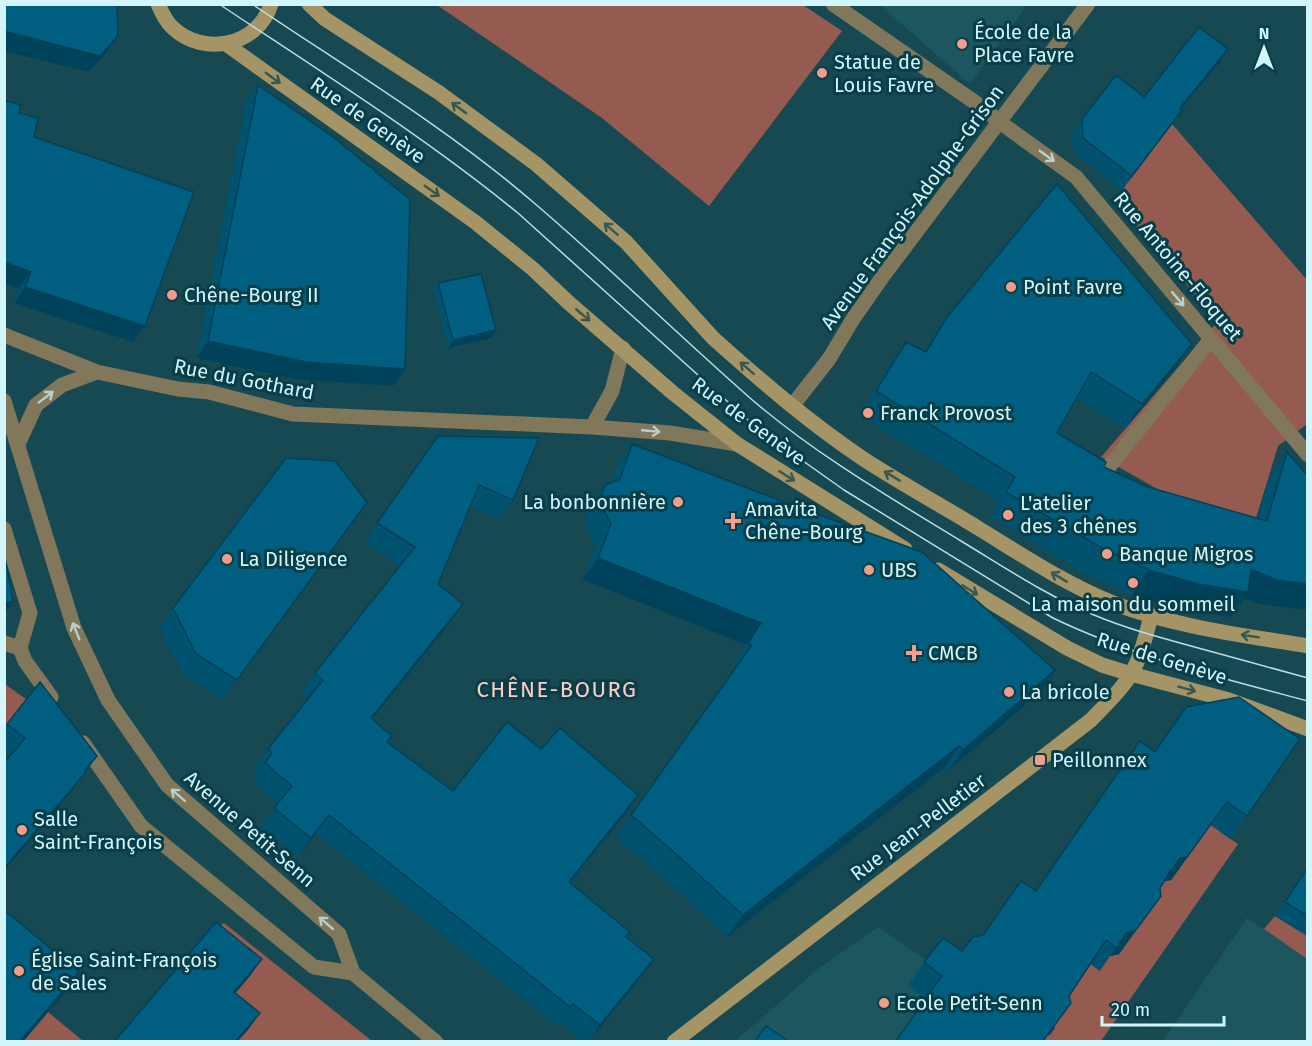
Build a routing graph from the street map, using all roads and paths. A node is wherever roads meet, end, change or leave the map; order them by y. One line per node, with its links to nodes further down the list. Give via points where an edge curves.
1 (158, 4): 6 (main road, via 174,29 191,40)
2 (271, 4): 6 (main road, via 247,36)
3 (309, 4): 13 (main road, Rue de Genève, one-way to 3, via 713,338 626,242 536,164 438,92 325,19)
4 (833, 4): 7 (street, Rue Antoine-Floquet)
5 (1089, 4): 7 (street, Avenue François-Adolphe-Grison)
6 (226, 44): 10 (main road, Rue de Genève, one-way to 10, via 475,222)
7 (1000, 121): 9 (street, Rue Antoine-Floquet, one-way to 9, via 1076,177); 13 (street, Avenue François-Adolphe-Grison, via 883,276)
8 (4, 335): 11 (street, Rue du Gothard)
9 (1211, 339): 17 (street, Rue Antoine-Floquet); 18 (street)
10 (623, 348): 14 (street, via 612,391); 16 (main road, Rue de Genève)
11 (97, 372): 14 (street, Rue du Gothard, via 209,392 293,414); 15 (street, one-way to 11, via 36,405 62,385)
12 (4, 401): 15 (street, Avenue Petit-Senn)
13 (792, 406): 20 (main road, Rue de Genève, one-way to 13, via 1070,584 865,459)
14 (592, 427): 16 (street, Rue du Gothard, one-way to 16, via 670,433)
15 (18, 444): 28 (street, Avenue Petit-Senn, one-way to 15, via 339,934 167,785 108,700 74,628)
16 (737, 444): 24 (main road, Rue de Genève, one-way to 24, via 1019,620 1102,665)
17 (1308, 455)
18 (1104, 473)
19 (4, 530): 23 (street, via 30,613)
20 (1152, 616): 22 (main road, Rue de Genève, one-way to 20); 24 (main road, Rue Jean-Pelletier)
21 (4, 643): 23 (street)
22 (1308, 646)
23 (20, 648): 25 (street)
24 (1131, 674): 27 (main road, Rue de Genève, one-way to 27, via 1229,700); 30 (main road, Rue Jean-Pelletier, via 1090,720)
25 (59, 709)
26 (73, 729): 28 (street, via 141,826 314,967)
27 (1308, 729)
28 (353, 973): 29 (street)
29 (436, 1041)
30 (674, 1041)

